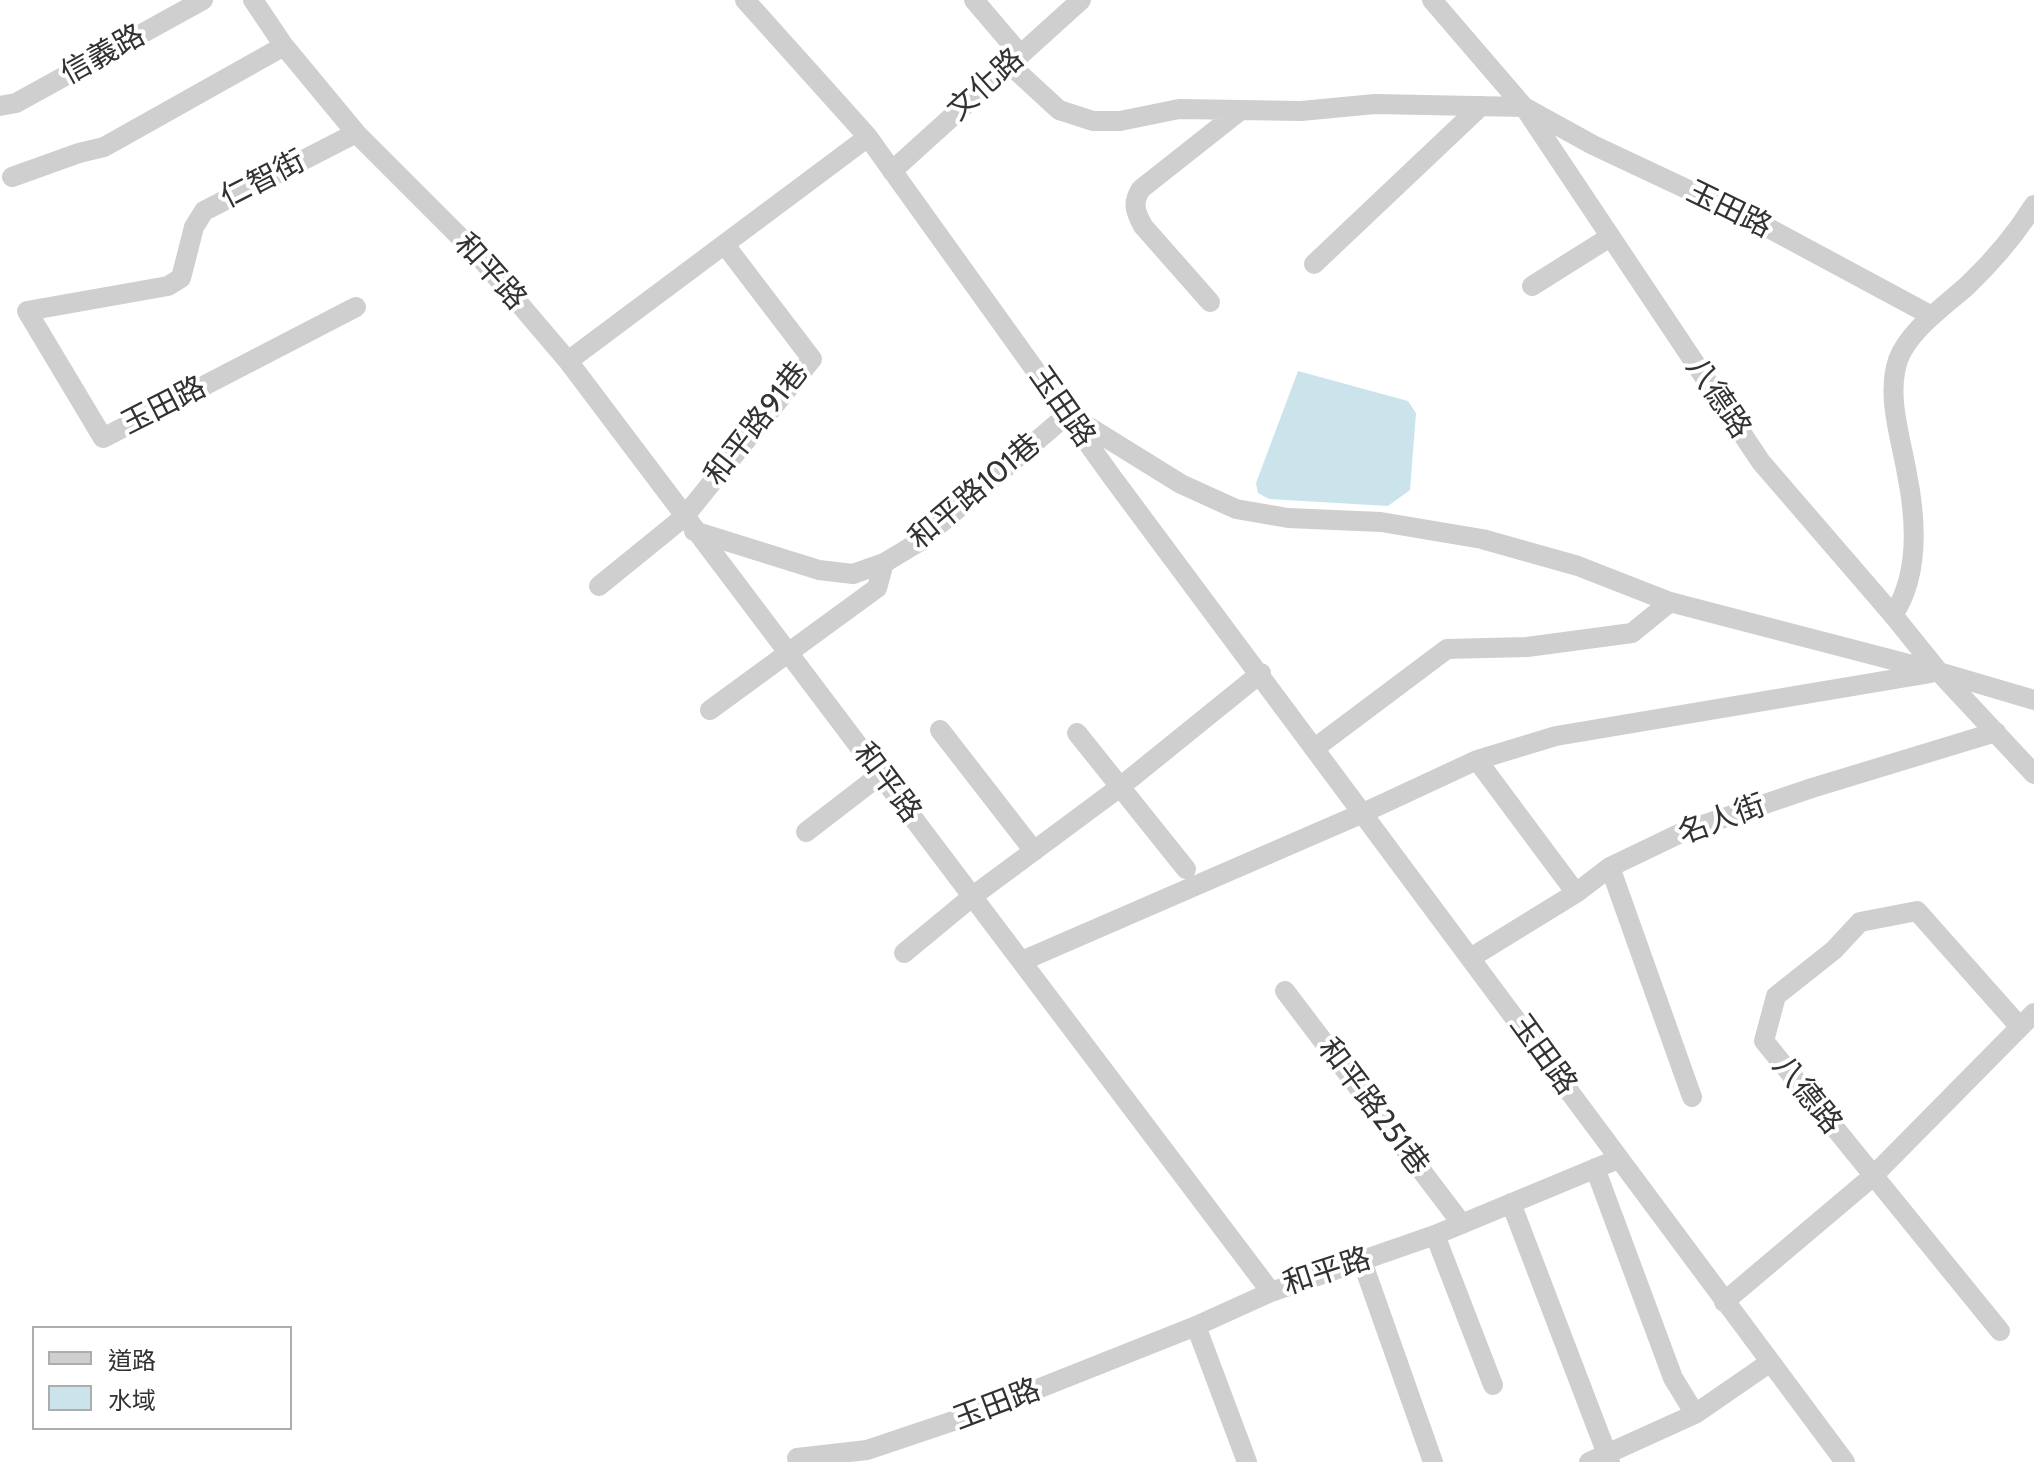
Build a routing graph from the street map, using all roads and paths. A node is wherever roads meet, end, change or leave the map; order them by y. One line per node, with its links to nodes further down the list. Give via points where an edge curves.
1 (203, 0): 9 (street, 信義路, via 16,103)
2 (253, 0): 7 (street, 和平路)
3 (745, 0): 14 (street, 玉田路)
4 (974, 0): 8 (street)
5 (1081, 0): 8 (street, 文化路)
6 (1432, 0): 11 (street, 八德路)
7 (284, 46): 13 (street, 和平路); 16 (street, via 104,147)
8 (1014, 59): 12 (street, via 1059,110 1093,121 1179,109); 15 (street, 文化路)
9 (0, 106)
10 (1481, 106): 11 (street); 12 (street); 20 (street)
11 (1524, 107): 18 (street, 八德路); 25 (street, 玉田路)
12 (1241, 110): 22 (street, via 1141,189 1135,200 1143,226)
13 (356, 133): 24 (street, 仁智街, via 204,211 194,227 181,278 168,286); 26 (street, 和平路, via 477,254)
14 (868, 137): 15 (street, 玉田路); 19 (street)
15 (892, 171): 27 (street, 玉田路)
16 (12, 177)
17 (2034, 205): 25 (street, via 2005,246)
18 (1610, 237): 21 (street); 32 (street, 八德路, via 1761,462)
19 (725, 245): 26 (street); 28 (street, 和平路91巷, via 812,359)
20 (1314, 264)
21 (1532, 286)
22 (1210, 302)
23 (356, 307): 24 (street, 玉田路, via 103,438)
24 (27, 311)
25 (1932, 316): 32 (street, via 1899,358 1894,384 1914,549 1906,596)
26 (568, 361): 28 (street, 和平路)
27 (1068, 414): 29 (street, 和平路101巷, via 929,535); 31 (street, via 1181,484 1236,509 1288,518 1381,522 1482,539 1578,566); 35 (street, 玉田路)
28 (689, 524): 29 (street, 和平路101巷, via 819,570 853,574); 30 (street, 和平路91巷); 33 (street, 和平路)
29 (884, 563): 33 (street, via 877,588)
30 (599, 586)
31 (1670, 602): 34 (street); 41 (street, via 1632,633 1527,647 1447,649)
32 (1893, 615): 34 (street, 八德路)
33 (787, 652): 37 (street); 44 (street, 和平路)
34 (1939, 672): 36 (street); 39 (street, 八德路); 42 (street, via 1556,736)
35 (1261, 673): 41 (street, 玉田路); 45 (street)
36 (2034, 700)
37 (710, 710)
38 (940, 730): 48 (street)
39 (1996, 732): 43 (street, 八德路); 49 (street, 名人街, via 1685,831)
40 (1077, 733): 45 (street)
41 (1315, 748): 46 (street, 玉田路)
42 (1477, 760): 46 (street); 51 (street)
43 (2034, 774)
44 (880, 775): 47 (street); 52 (street, 和平路)
45 (1120, 787): 48 (street); 50 (street)
46 (1363, 813): 54 (street, 玉田路); 55 (street)
47 (806, 832)
48 (1034, 851): 52 (street)
49 (1610, 867): 51 (street, 名人街); 58 (street)
50 (1186, 869)
51 (1576, 893): 54 (street, 名人街)
52 (973, 896): 53 (street); 55 (street, 和平路)
53 (904, 953)
54 (1472, 957): 59 (street, 玉田路)
55 (1022, 961): 66 (street, 和平路)
56 (1285, 991): 63 (street, 和平路251巷)
57 (2027, 1020): 61 (street, 八德路); 61 (street, 八德路, via 1917,911 1860,922 1776,996 1764,1041)
58 (1692, 1097)
59 (1618, 1159): 60 (street, 和平路); 67 (street, 玉田路)
60 (1595, 1168): 62 (street, 和平路); 72 (street, via 1673,1378)
61 (1872, 1177): 67 (street, 八德路); 69 (street, 八德路)
62 (1511, 1203): 63 (street, 和平路); 73 (street)
63 (1462, 1224): 64 (street, 和平路)
64 (1435, 1235): 65 (street, 和平路); 71 (street)
65 (1362, 1261): 66 (street, 和平路); 76 (street)
66 (1271, 1292): 68 (street, 玉田路)
67 (1724, 1302): 70 (street, 玉田路)
68 (1196, 1326): 74 (street, 玉田路, via 906,1438 867,1450 797,1458); 75 (street)
69 (2000, 1331)
70 (1769, 1363): 72 (street); 77 (street, 玉田路)
71 (1493, 1385)
72 (1695, 1414): 73 (street)
73 (1602, 1459)
74 (799, 1462)
75 (1247, 1462)
76 (1433, 1462)
77 (1845, 1462)

